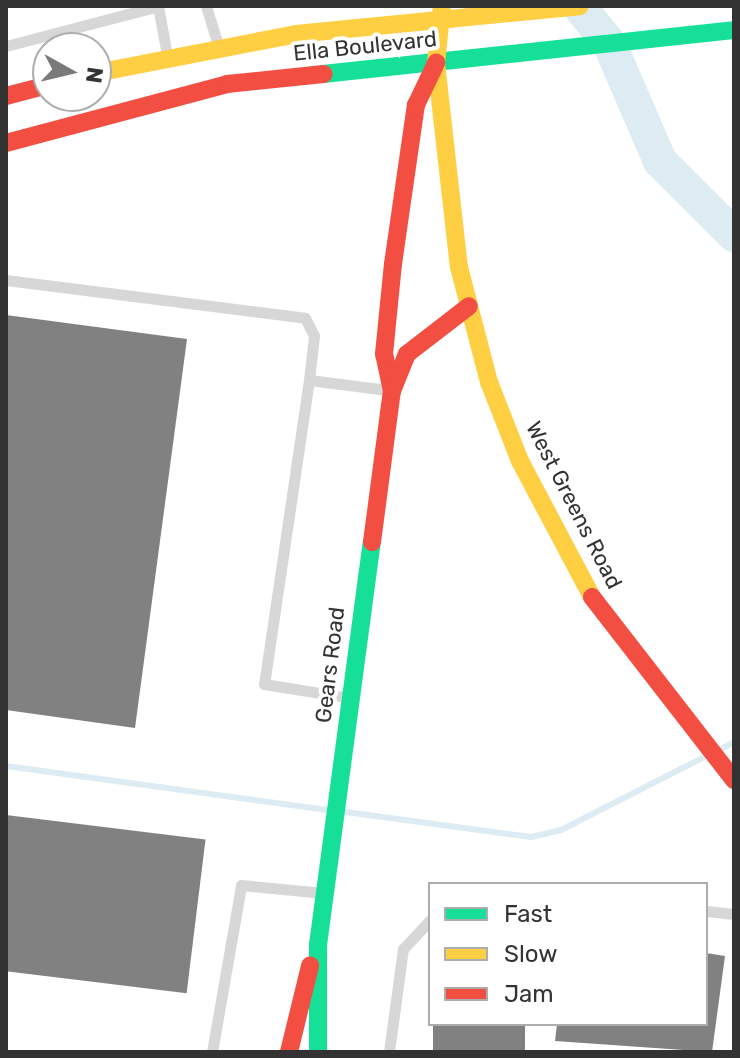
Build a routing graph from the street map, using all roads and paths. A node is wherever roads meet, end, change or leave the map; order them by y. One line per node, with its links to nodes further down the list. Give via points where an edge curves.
1 (206, 6): 5 (lane)
2 (580, 6): 3 (main road, Ella Boulevard)
3 (441, 14): 5 (main road, Ella Boulevard); 8 (main road, Gears Road)
4 (734, 30): 8 (main road, Ella Boulevard)
5 (218, 45): 7 (main road, Ella Boulevard); 10 (main road)
6 (6, 46): 7 (lane, via 158,6)
7 (168, 56): 9 (main road, Ella Boulevard)
8 (436, 63): 10 (main road, Ella Boulevard); 15 (main road, Gears Road); 17 (main road, Gears Road, via 416,105 393,264 384,354)
9 (112, 69)
10 (227, 84): 13 (main road, Ella Boulevard)
11 (32, 89): 12 (main road)
12 (6, 96)
13 (6, 143)
14 (6, 280): 16 (lane, via 305,318 314,336)
15 (469, 306): 17 (main road, Gears Road, via 407,354); 19 (main road, West Greens Road, via 489,382 556,535 588,592)
16 (309, 380): 17 (lane); 18 (lane, via 264,684)
17 (392, 391): 18 (main road, Gears Road)
18 (350, 698): 20 (main road, Gears Road)
19 (734, 780)
20 (325, 893): 24 (main road, Gears Road); 25 (lane, via 241,885)
21 (708, 911): 22 (lane)
22 (734, 914)
23 (428, 922): 28 (lane, via 403,949)
24 (318, 945): 26 (main road, Gears Road); 27 (main road, Gears Road)
25 (212, 1052)
26 (289, 1052)
27 (318, 1052)
28 (389, 1052)

